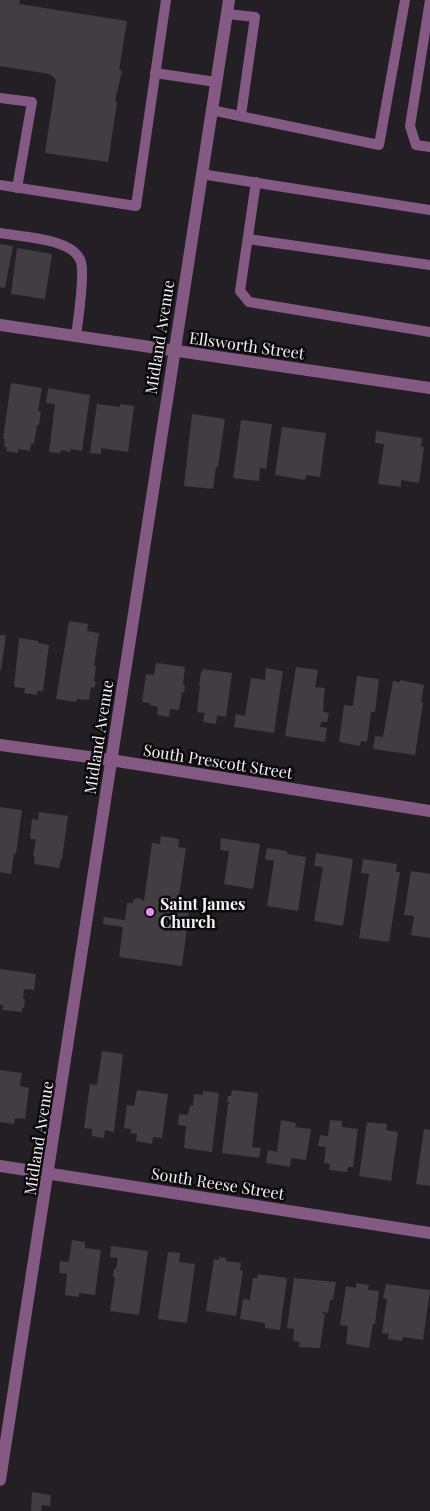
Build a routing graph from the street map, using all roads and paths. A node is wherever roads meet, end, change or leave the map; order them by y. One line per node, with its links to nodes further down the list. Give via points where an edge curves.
1 (166, 0): 6 (lane)
2 (229, 0): 5 (street, Midland Avenue)
3 (405, 0): 10 (lane, via 379,144)
4 (430, 0): 11 (lane, via 410,126 416,145)
5 (227, 14): 7 (street, Midland Avenue); 10 (lane, via 255,18)
6 (155, 73): 7 (lane); 15 (lane, via 136,206)
7 (216, 82): 9 (street, Midland Avenue)
8 (0, 98): 15 (lane, via 32,102)
9 (211, 110): 10 (lane); 12 (street, Midland Avenue)
10 (241, 115)
11 (430, 146)
12 (201, 174): 13 (lane); 23 (street, Midland Avenue)
13 (256, 182): 16 (lane); 18 (lane)
14 (0, 185): 15 (lane)
15 (17, 188)
16 (430, 210)
17 (0, 233): 22 (lane, via 55,242 71,250 81,261)
18 (248, 239): 19 (lane); 21 (lane, via 240,291 249,302)
19 (430, 265)
20 (0, 325): 22 (street, Ellsworth Street)
21 (430, 332)
22 (76, 336): 23 (street, Ellsworth Street)
23 (172, 351): 24 (street, Ellsworth Street); 26 (street, Midland Avenue)
24 (430, 388)
25 (0, 745): 26 (street, South Prescott Street)
26 (111, 760): 27 (street, South Prescott Street); 29 (street, Midland Avenue)
27 (430, 811)
28 (0, 1166): 29 (street, South Reese Street)
29 (49, 1172): 30 (street, South Reese Street); 31 (street, Midland Avenue)
30 (430, 1233)
31 (0, 1480)

